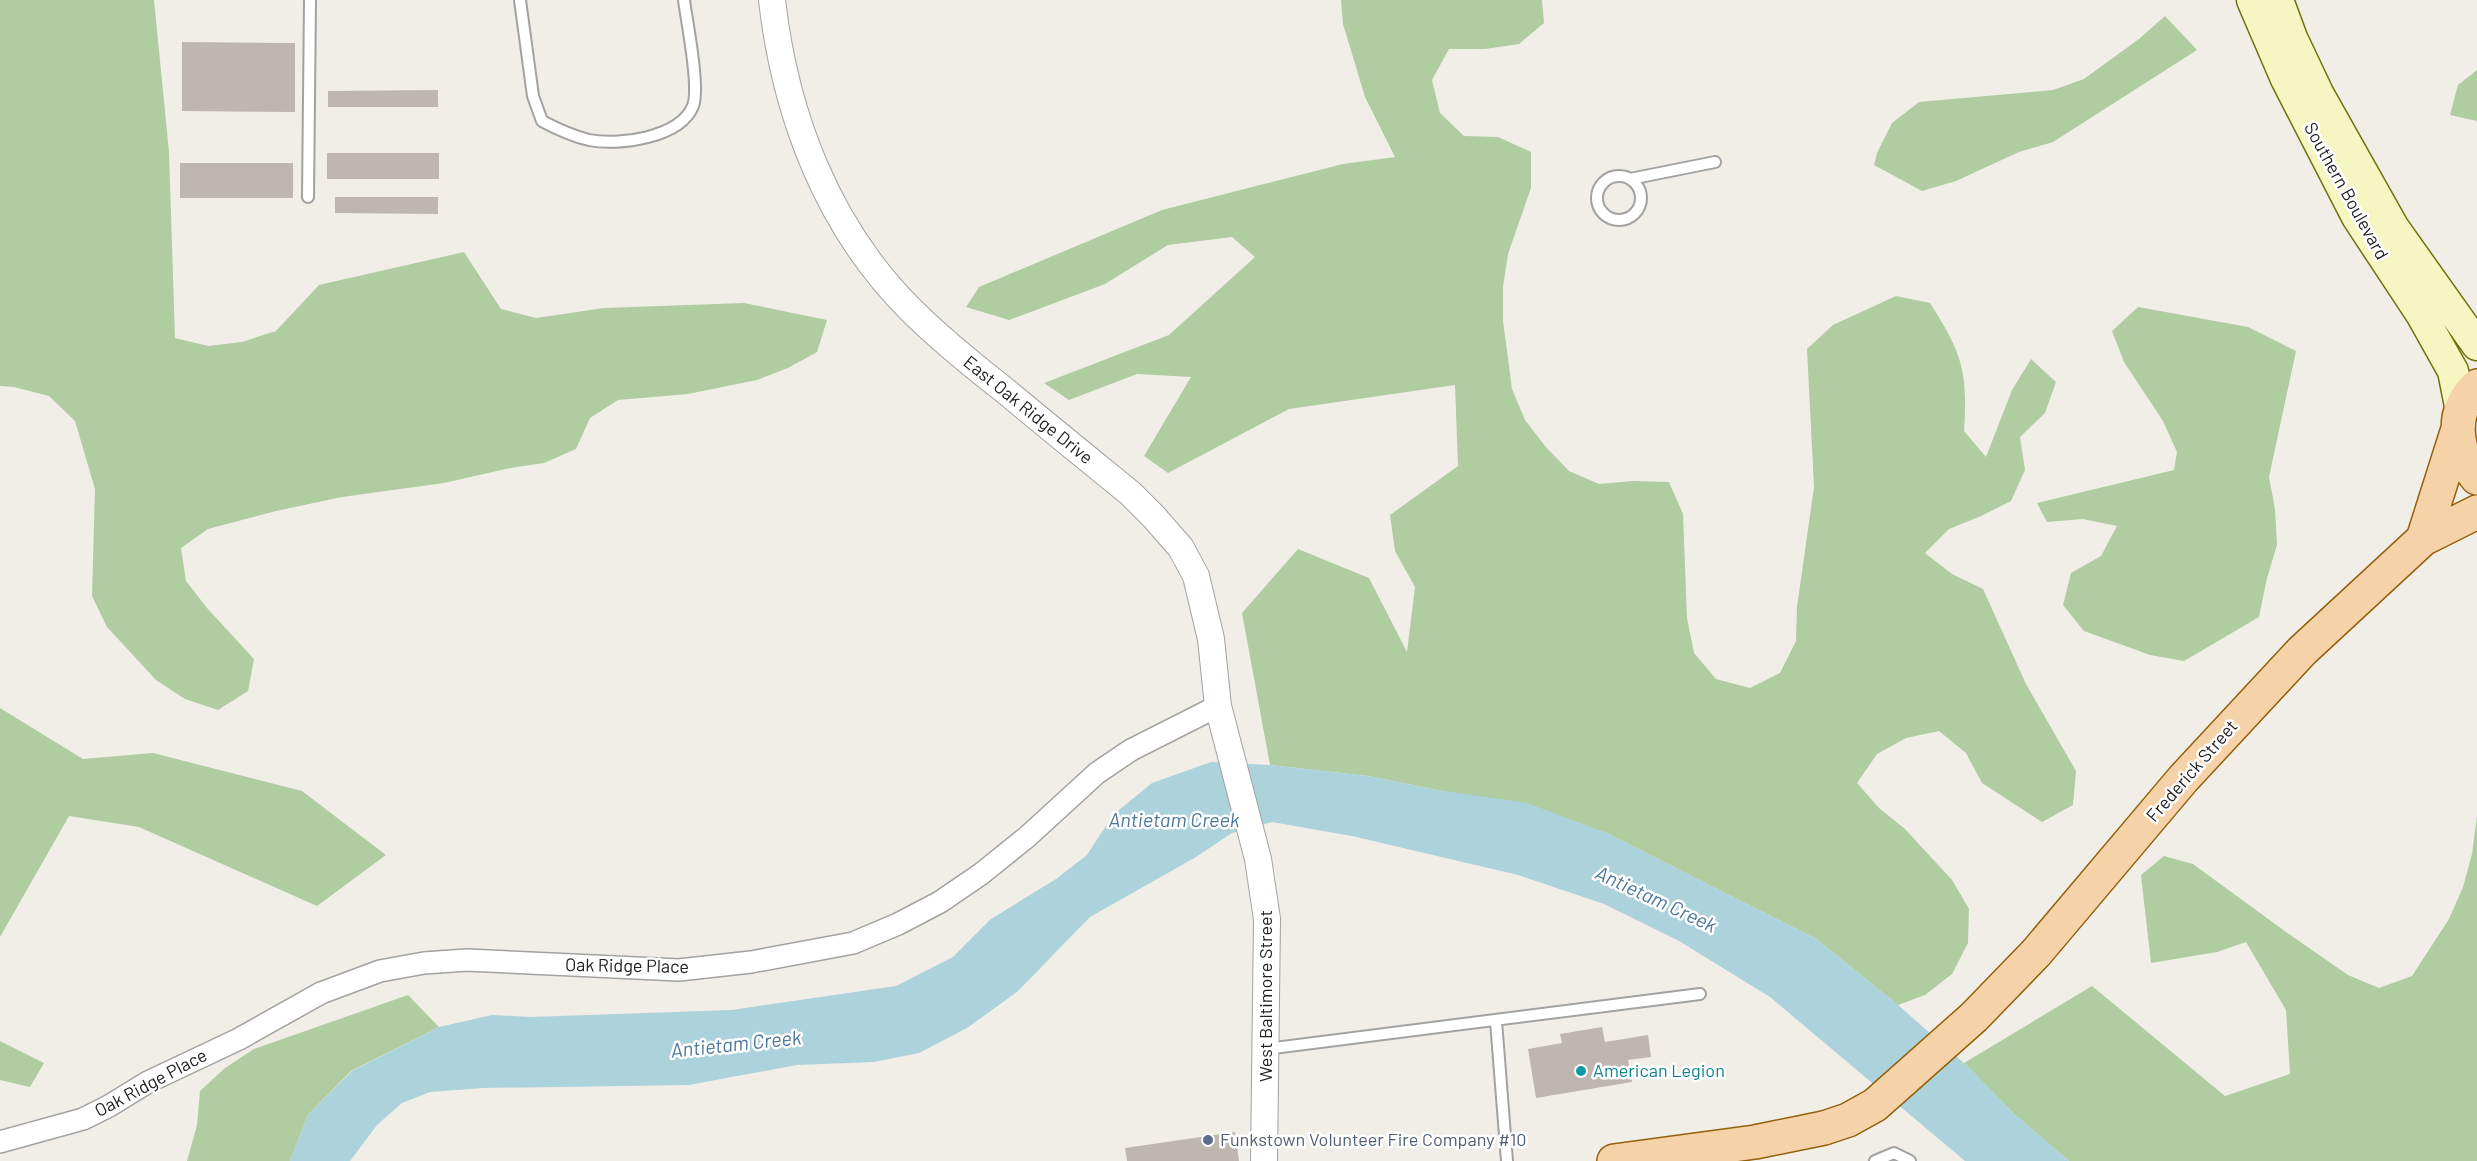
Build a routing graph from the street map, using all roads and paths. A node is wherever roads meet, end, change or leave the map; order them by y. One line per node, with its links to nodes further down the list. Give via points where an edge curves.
1 (310, 0): 9 (lane)
2 (520, 0): 3 (lane, via 533,96 542,121 559,131 590,140 618,142 667,131 684,120 693,105)
3 (684, 0)
4 (772, 0): 15 (street, East Oak Ridge Drive, via 785,81 800,129 844,225 910,309 1130,493 1181,548 1196,576 1206,610)
5 (2252, 0): 11 (main road, Southern Boulevard, via 2286,79 2357,217 2453,371)
6 (2278, 0): 10 (main road, Southern Boulevard, via 2318,93 2394,228)
7 (1715, 162): 8 (lane)
8 (1630, 179): 8 (lane, via 1613,177 1599,187 1597,204 1608,218 1625,220 1638,209 1641,192)
9 (308, 197)
10 (2477, 345)
11 (2465, 410): 12 (main road, via 2463,458); 14 (main road, Frederick Street)
12 (2477, 478)
13 (2477, 512): 14 (main road, Frederick Street)
14 (2423, 539): 21 (main road, Frederick Street, via 2259,696 2183,779 2043,945 1974,1017 1875,1105 1848,1120)
15 (1220, 715): 16 (street, East Oak Ridge Drive); 20 (street, Oak Ridge Place, via 1131,750 1097,773 1027,837 940,902 853,943 751,962 679,970 467,960 380,971 321,993 83,1119)
16 (1251, 832): 19 (street, West Baltimore Street, via 1267,919)
17 (1700, 994): 18 (lane)
18 (1496, 1021): 19 (lane); 23 (lane)
19 (1266, 1049): 22 (street, West Baltimore Street)
20 (0, 1142)
21 (1756, 1151): 24 (main road, Frederick Street)
22 (1264, 1161)
23 (1507, 1161)
24 (1614, 1161)
25 (1875, 1161): 26 (lane, via 1894,1153)
26 (1910, 1161)

